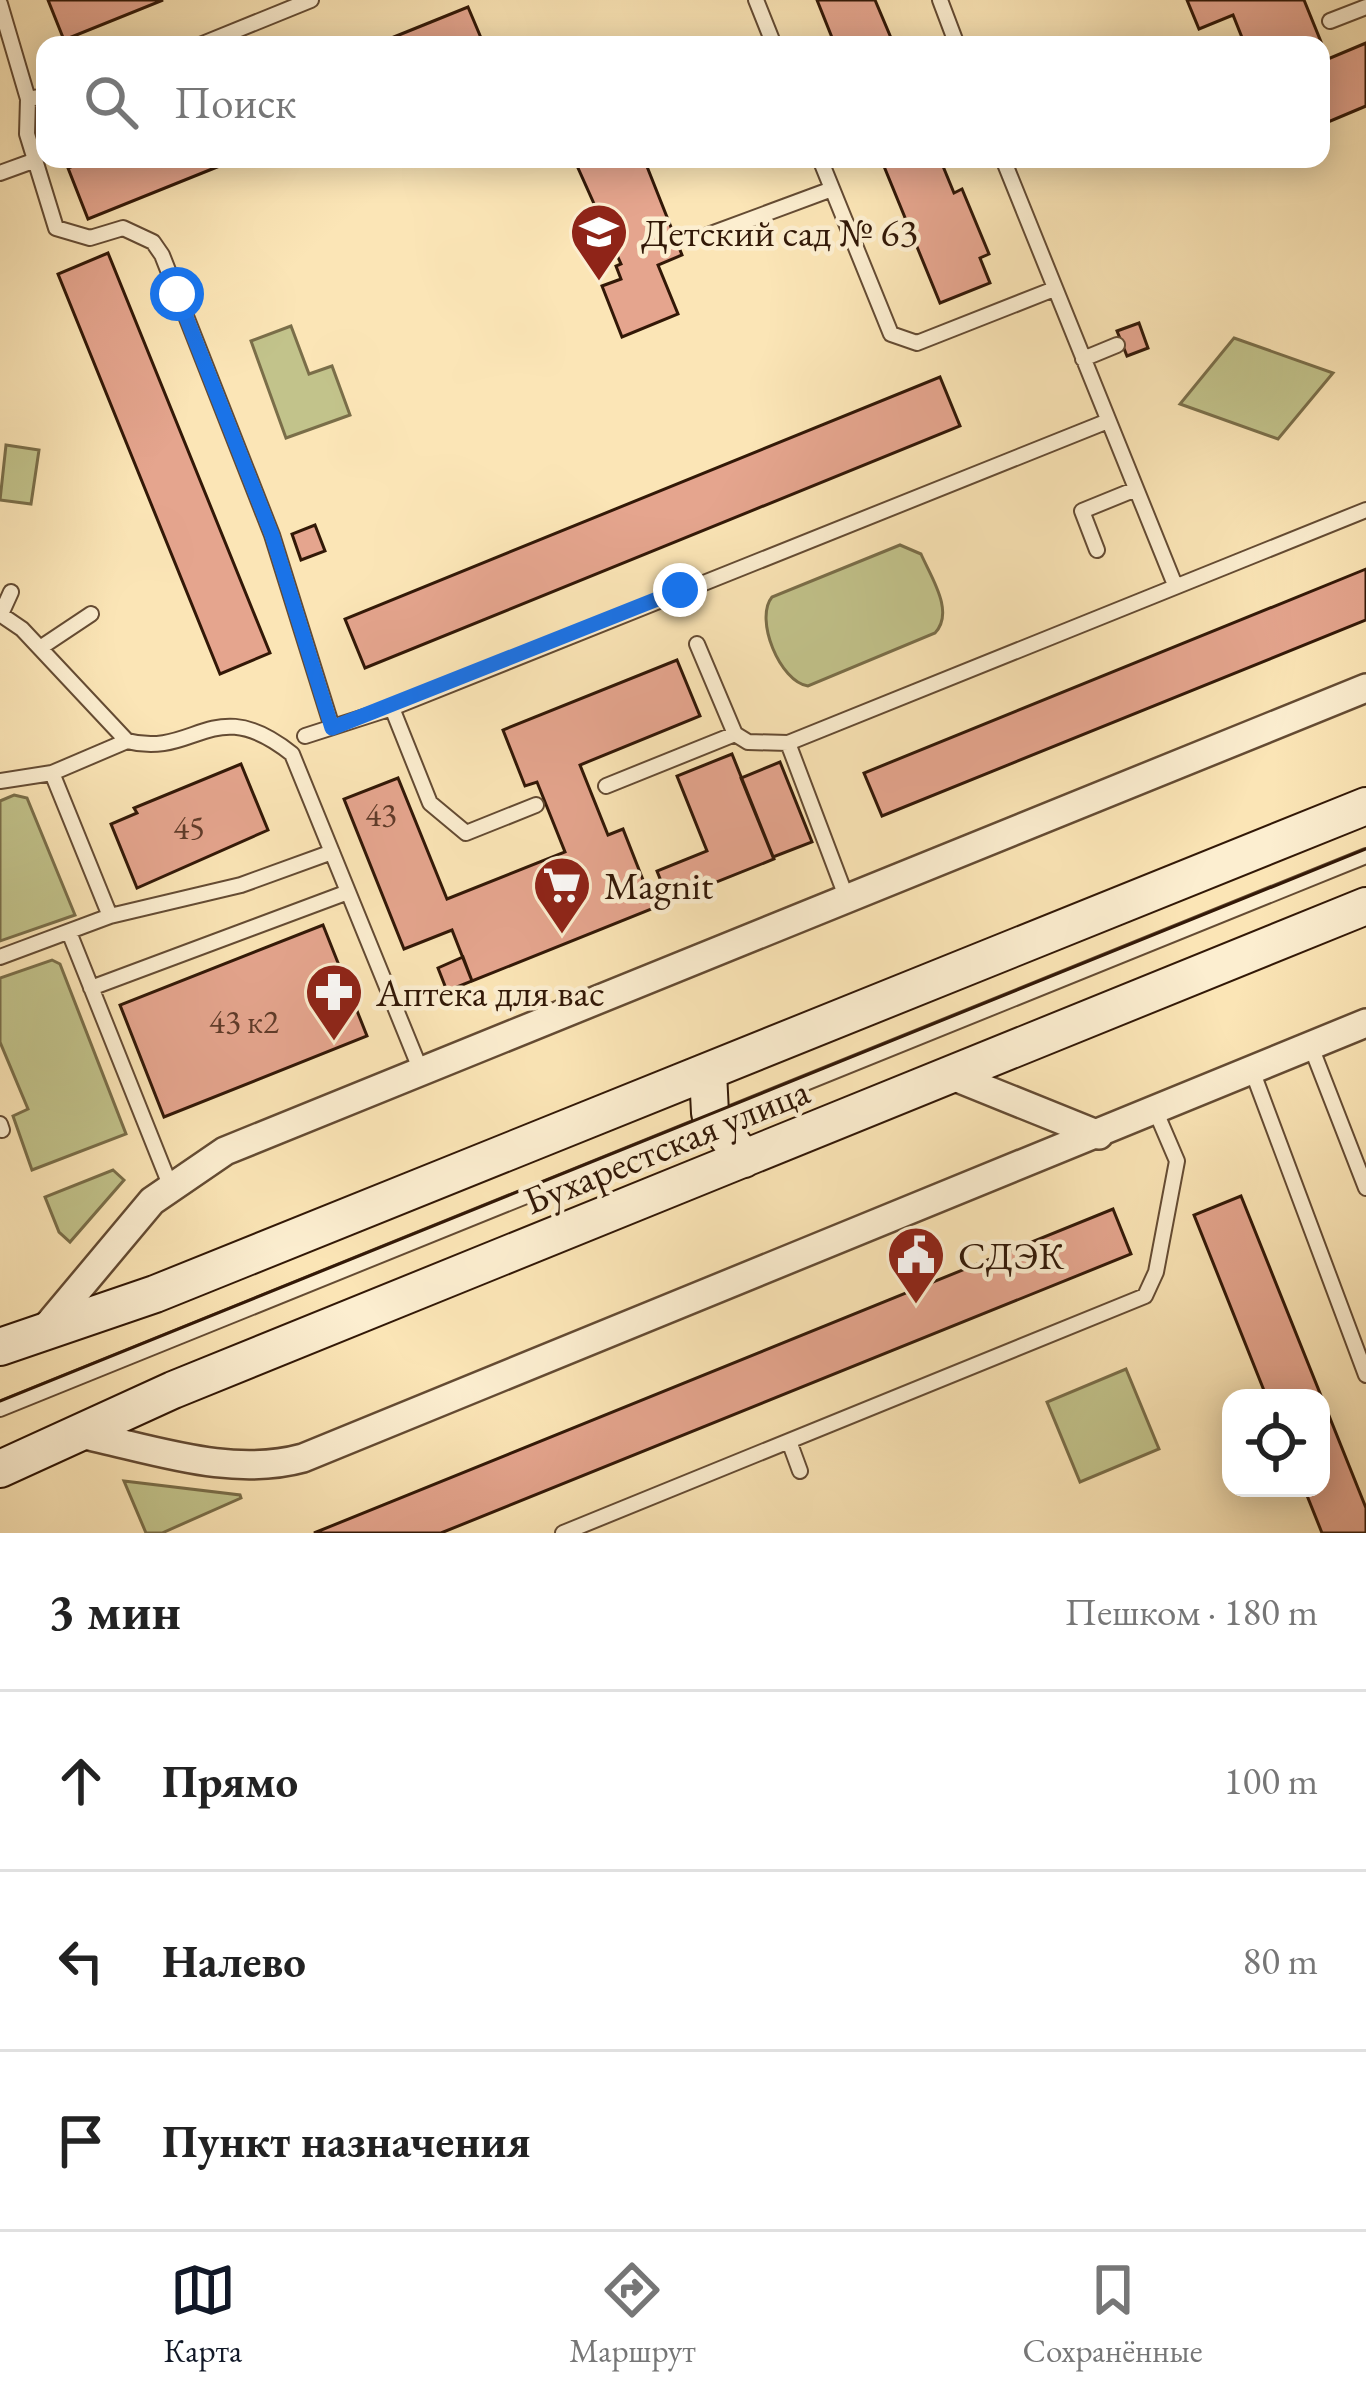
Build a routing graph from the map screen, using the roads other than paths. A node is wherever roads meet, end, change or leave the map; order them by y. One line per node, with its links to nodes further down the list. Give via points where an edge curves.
1 (311, 0): 7 (lane)
2 (756, 0): 8 (lane)
3 (940, 0): 9 (lane)
4 (0, 4): 11 (lane)
5 (1366, 7): 6 (lane)
6 (1330, 21)
7 (222, 36)
8 (770, 36)
9 (954, 36)
10 (36, 98): 11 (lane)
11 (28, 99): 12 (lane)
12 (33, 161): 15 (lane); 32 (lane, via 56,228 90,238 122,228 162,255 272,535)
13 (824, 168): 16 (lane)
14 (1007, 168): 18 (lane)
15 (0, 173)
16 (832, 189): 17 (lane); 18 (lane, via 891,334 904,341 917,343)
17 (708, 235)
18 (1054, 289): 20 (lane)
19 (1117, 345): 20 (lane)
20 (1083, 358): 21 (lane)
21 (1108, 421): 22 (lane); 33 (lane)
22 (1136, 489): 24 (lane, via 1082,511); 25 (lane)
23 (1366, 510): 25 (lane)
24 (1096, 550)
25 (1175, 585): 38 (lane)
26 (11, 592): 27 (lane)
27 (0, 614): 30 (lane)
28 (91, 614): 30 (lane)
29 (697, 644): 35 (lane)
30 (40, 648): 37 (lane)
31 (1366, 688): 48 (street)
32 (326, 708): 34 (lane); 36 (lane)
33 (392, 708): 34 (lane); 43 (lane, via 430,803 466,833)
34 (332, 728): 36 (lane)
35 (735, 734): 38 (lane); 42 (lane)
36 (305, 736): 39 (lane)
37 (127, 741): 39 (lane, via 148,746 237,724); 40 (lane)
38 (788, 743): 48 (lane)
39 (292, 754): 45 (lane)
40 (52, 773): 41 (lane); 50 (lane)
41 (0, 781)
42 (606, 787)
43 (536, 805)
44 (1366, 806): 57 (main road, Бухарестская улица)
45 (332, 852): 47 (lane); 50 (lane, via 241,885)
46 (1366, 856): 61 (lane)
47 (348, 892): 53 (lane); 56 (lane)
48 (848, 899): 56 (street)
49 (1366, 906): 59 (main road, Бухарестская улица)
50 (110, 916): 51 (lane)
51 (69, 932): 52 (lane); 53 (lane)
52 (0, 957)
53 (92, 988): 64 (lane)
54 (1366, 1023): 55 (street)
55 (1310, 1045): 58 (street); 65 (lane)
56 (421, 1071): 64 (street, via 257,1136)
57 (708, 1073): 61 (main road); 66 (main road, Бухарестская улица, via 155,1294)
58 (1253, 1073): 60 (street); 68 (lane)
59 (950, 1075): 62 (street); 63 (main road, Бухарестская улица)
60 (1156, 1112): 62 (street); 71 (lane, via 1177,1161 1145,1296)
61 (713, 1120): 63 (main road); 69 (lane)
62 (1099, 1135): 70 (street, via 303,1458 231,1466)
63 (744, 1159): 70 (main road, Бухарестская улица)
64 (170, 1185): 66 (street)
65 (1366, 1188)
66 (44, 1330): 67 (main road, Бухарестская улица)
67 (0, 1347)
68 (1366, 1375)
69 (0, 1409)
70 (80, 1434): 72 (main road, Бухарестская улица)
71 (789, 1441): 73 (lane); 74 (lane)
72 (0, 1469)
73 (800, 1471)
74 (563, 1533)

